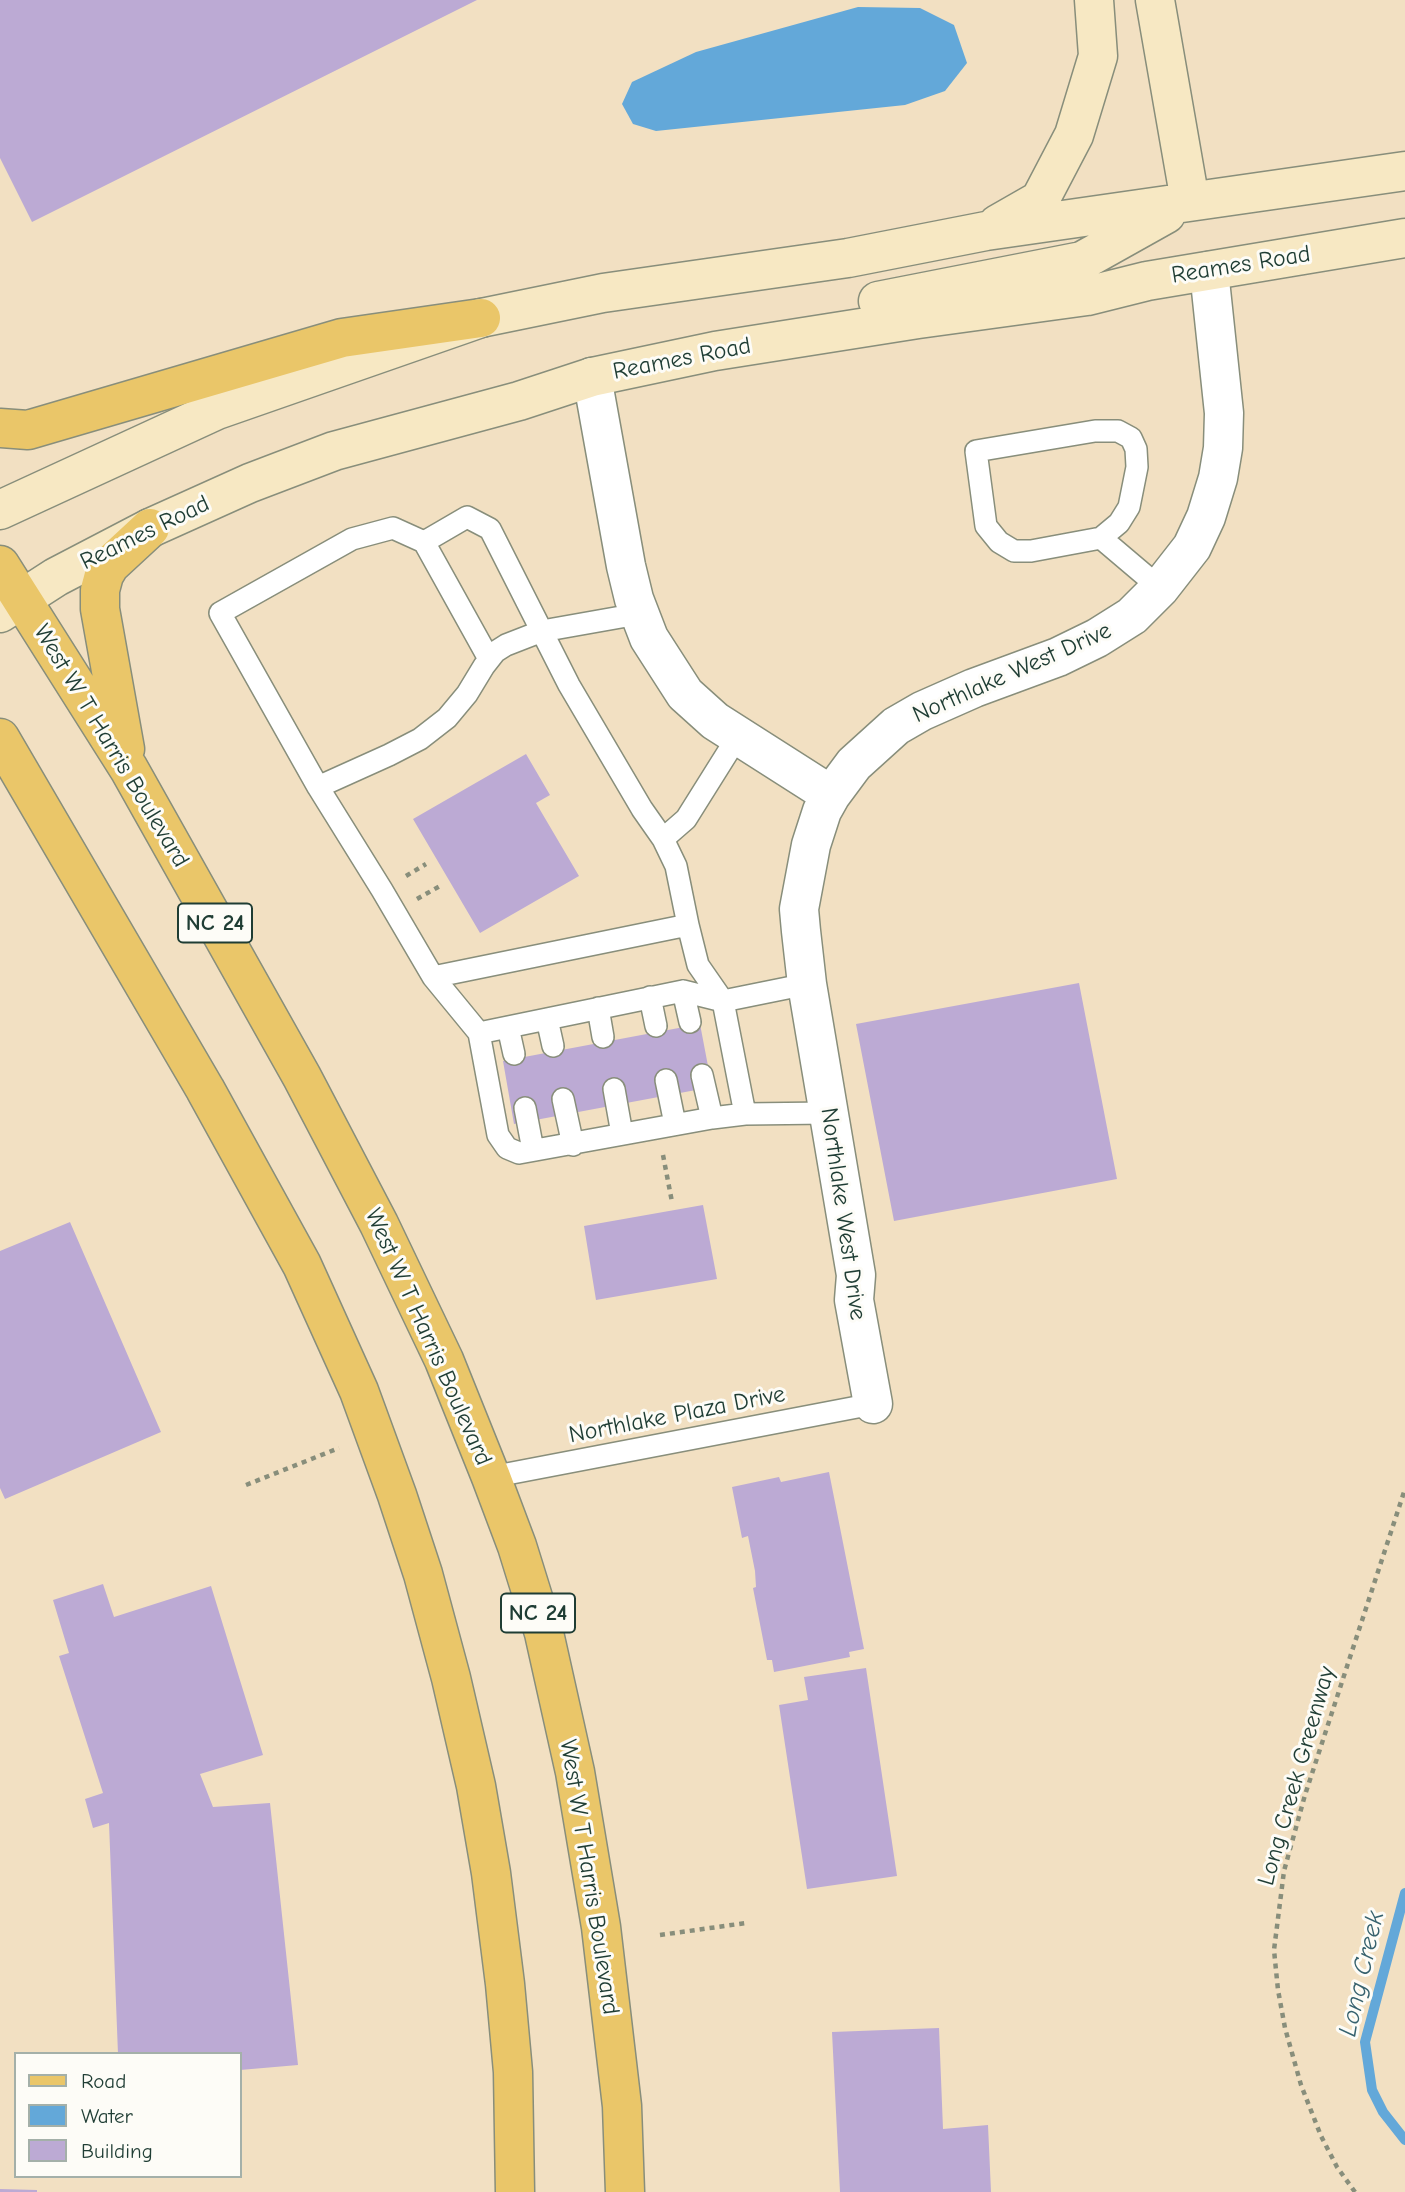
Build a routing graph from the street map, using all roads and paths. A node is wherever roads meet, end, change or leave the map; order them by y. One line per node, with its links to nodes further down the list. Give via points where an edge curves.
1 (1094, 0): 6 (main road, via 1098,57 1074,135 1040,200)
2 (1155, 0): 4 (main road)
3 (1405, 171): 4 (main road)
4 (1189, 201): 6 (main road); 10 (main road, via 1082,261 880,300)
5 (1405, 216): 8 (main road, via 1263,238)
6 (986, 231): 9 (main road, via 848,258 603,293)
7 (1405, 238): 8 (main road, Reames Road)
8 (1209, 271): 10 (main road, Reames Road, via 1087,296); 18 (street, Northlake West Drive, via 1224,413 1223,448 1202,527)
9 (481, 318): 12 (main road, via 342,338 28,430); 13 (main road, via 217,410)
10 (841, 331): 11 (main road, Reames Road)
11 (592, 377): 14 (main road, Reames Road, via 334,451); 20 (street)
12 (0, 428)
13 (0, 510)
14 (150, 528): 19 (main road, Reames Road); 25 (main road, via 110,565 100,590)
15 (1101, 538): 15 (lane, via 1031,551 1014,551 999,542 986,526 975,451 1096,431 1118,431 1130,438 1137,467 1129,508); 18 (lane)
16 (424, 542): 21 (lane, via 467,517 490,529); 22 (lane); 27 (lane, via 393,528 352,539 220,613)
17 (0, 565): 19 (main road, West W T Harris Boulevard / NC 24)
18 (1160, 588): 28 (street, Northlake West Drive, via 1132,617 1097,638 974,688 896,726 854,764)
19 (11, 605): 25 (main road, West W T Harris Boulevard / NC 24)
20 (638, 614): 21 (lane); 23 (street, via 685,694)
21 (542, 631): 22 (lane, via 506,645); 29 (lane, via 569,685)
22 (489, 659): 27 (lane, via 447,718 409,744)
23 (737, 736): 28 (street); 29 (lane, via 686,820)
24 (0, 737): 26 (main road)
25 (129, 769): 60 (main road, West W T Harris Boulevard / NC 24, via 379,1224 444,1360)
26 (12, 774): 65 (main road, via 205,1089 302,1265 359,1391 397,1495 451,1678 491,1873 513,2072)
27 (318, 788): 31 (lane)
28 (831, 795): 32 (street, Northlake West Drive, via 811,845 799,908)
29 (663, 839): 30 (lane, via 676,866)
30 (688, 925): 31 (lane); 35 (lane, via 698,965)
31 (433, 977): 41 (lane)
32 (807, 984): 35 (lane); 50 (street, Northlake West Drive)
33 (683, 990): 34 (lane); 35 (lane); 38 (lane)
34 (650, 997): 36 (lane); 39 (lane)
35 (723, 1001): 51 (lane)
36 (598, 1008): 37 (lane); 42 (lane)
37 (547, 1019): 40 (lane); 43 (lane)
38 (690, 1023)
39 (656, 1026)
40 (508, 1027): 41 (lane); 44 (lane)
41 (479, 1033): 56 (lane, via 498,1135 507,1148 519,1153)
42 (603, 1038)
43 (553, 1046)
44 (514, 1054)
45 (702, 1075): 52 (lane)
46 (666, 1080): 53 (lane)
47 (614, 1089): 54 (lane)
48 (563, 1099): 55 (lane)
49 (525, 1108): 56 (lane)
50 (828, 1113): 51 (lane); 58 (street, Northlake West Drive)
51 (745, 1114): 52 (lane)
52 (712, 1118): 53 (lane)
53 (666, 1126): 54 (lane); 57 (path)
54 (622, 1134): 55 (lane)
55 (573, 1144): 56 (lane)
56 (533, 1150)
57 (672, 1202)
58 (873, 1405): 60 (lane, Northlake Plaza Drive)
59 (340, 1448): 61 (path)
60 (491, 1477): 66 (main road, West W T Harris Boulevard / NC 24, via 544,1633 575,1772 606,1968 622,2106)
61 (246, 1485)
62 (1405, 1489): 67 (path, Long Creek Greenway, via 1305,1794 1284,1871 1274,1950 1285,2028 1301,2085 1321,2136)
63 (746, 1923): 64 (path)
64 (660, 1935)
65 (515, 2192)
66 (625, 2192)
67 (1355, 2192)

